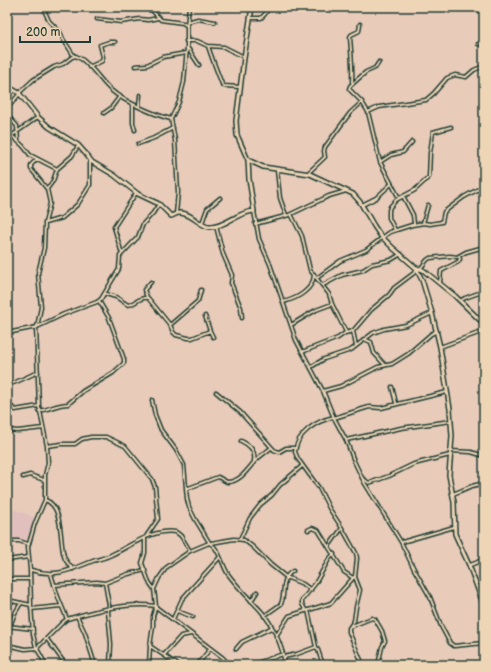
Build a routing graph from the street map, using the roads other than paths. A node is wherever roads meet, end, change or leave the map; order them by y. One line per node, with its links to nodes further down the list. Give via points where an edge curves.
1 (46, 7): 22 (street, via 45,12 49,21 60,32)
2 (149, 7): 9 (street)
3 (189, 7): 11 (street)
4 (252, 7): 10 (street)
5 (269, 7): 10 (street, via 261,18)
6 (450, 7): 7 (street)
7 (449, 11)
8 (96, 18): 9 (street, via 121,22)
9 (158, 18): 14 (street, via 183,23)
10 (250, 18): 23 (street)
11 (187, 22): 12 (street, via 198,19); 14 (street)
12 (215, 22)
13 (360, 24): 29 (street, via 359,31 350,37)
14 (186, 26): 15 (street)
15 (186, 41): 19 (street); 20 (street)
16 (115, 42): 28 (street, via 100,45 102,61)
17 (484, 43): 18 (street)
18 (478, 44)
19 (208, 46): 23 (street, via 224,47); 31 (street, via 222,84)
20 (187, 47): 21 (street); 25 (street)
21 (186, 53): 26 (street); 43 (street, via 182,92)
22 (74, 56): 28 (street); 32 (street, via 33,80)
23 (244, 57): 31 (street)
24 (379, 62): 29 (street, via 375,68)
25 (199, 65)
26 (135, 66)
27 (484, 66): 39 (street, via 466,77 447,78 426,100 379,107)
28 (89, 67): 34 (street)
29 (352, 84): 35 (street, via 350,90)
30 (7, 86): 32 (street)
31 (240, 87): 56 (street, via 236,128)
32 (19, 93): 38 (street); 42 (street)
33 (140, 95): 37 (street)
34 (120, 96): 36 (street); 40 (street)
35 (362, 102): 39 (street); 60 (street, via 352,110 325,147 325,157)
36 (132, 103): 37 (street); 46 (street)
37 (139, 106): 43 (street)
38 (7, 108)
39 (368, 112): 57 (street)
40 (104, 113)
41 (7, 115): 47 (street)
42 (38, 116): 47 (street); 53 (street, via 49,127)
43 (172, 119): 45 (street)
44 (451, 127): 66 (street, via 433,132 429,177 415,190)
45 (173, 128): 52 (street); 73 (street, via 178,192)
46 (135, 130)
47 (18, 131): 48 (street); 50 (street)
48 (12, 136): 49 (street); 50 (street)
49 (7, 139)
50 (18, 141): 54 (street)
51 (412, 142): 57 (street, via 403,152)
52 (138, 144)
53 (78, 145): 55 (street); 59 (street, via 72,156)
54 (37, 159): 59 (street); 63 (street, via 31,165 31,169)
55 (90, 160): 65 (street); 76 (street, via 90,185 78,204 62,218)
56 (248, 160): 58 (street, via 262,167); 72 (street)
57 (380, 162): 61 (street)
58 (277, 168): 60 (street); 75 (street, via 280,198)
59 (57, 169): 63 (street)
60 (308, 173): 64 (street)
61 (391, 184): 68 (street); 70 (street, via 376,198)
62 (484, 186): 78 (street, via 444,212 442,222)
63 (47, 189): 76 (street, via 50,203)
64 (348, 190): 70 (street); 74 (street)
65 (136, 193): 69 (street); 85 (street, via 114,227)
66 (403, 196): 68 (street); 80 (street)
67 (220, 198): 77 (street, via 207,209)
68 (399, 198): 82 (street, via 388,210)
69 (160, 204): 73 (street, via 170,216); 85 (street, via 143,224 138,237)
70 (362, 205): 83 (street)
71 (428, 205): 78 (street)
72 (254, 211): 79 (street); 81 (street)
73 (176, 214): 77 (street, via 183,214)
74 (291, 214): 75 (street); 89 (street, via 300,232 309,267)
75 (286, 215): 79 (street)
76 (45, 223): 108 (street, via 44,248 38,279 41,307)
77 (202, 223): 81 (street, via 207,227)
78 (423, 223): 80 (street)
79 (256, 224): 100 (street, via 259,239)
80 (414, 225): 82 (street)
81 (216, 226): 104 (street, via 223,254 232,275 231,282)
82 (396, 230): 83 (street)
83 (383, 238): 86 (street); 90 (street, via 366,250 340,261)
84 (484, 247): 87 (street)
85 (122, 254): 96 (street, via 119,269)
86 (401, 254): 88 (street); 93 (street, via 391,260 372,264 363,270 342,275)
87 (459, 256): 88 (street, via 430,258); 92 (street, via 458,262 442,269)
88 (418, 269): 92 (street); 102 (street); 110 (street, via 394,288)
89 (314, 274): 90 (street); 100 (street, via 304,293 294,300)
90 (317, 278): 93 (street)
91 (151, 282): 97 (street, via 144,289)
92 (440, 284): 98 (street)
93 (323, 285): 101 (street)
94 (201, 290): 106 (street, via 198,301)
95 (484, 291): 98 (street)
96 (106, 294): 97 (street, via 128,305); 99 (street)
97 (147, 297): 106 (street)
98 (460, 301): 105 (street)
99 (99, 302): 108 (street); 132 (street, via 108,318 124,363 68,404)
100 (283, 302): 107 (street)
101 (332, 304): 107 (street); 113 (street)
102 (432, 313): 111 (street); 116 (street, via 406,325 373,333)
103 (205, 316): 109 (street)
104 (242, 318)
105 (484, 324)
106 (170, 325): 109 (street, via 173,332 188,338)
107 (291, 325): 119 (street)
108 (37, 327): 114 (street); 122 (street)
109 (210, 331): 115 (street)
110 (353, 331): 113 (street); 117 (street)
111 (437, 331): 118 (street); 120 (street, via 404,357)
112 (484, 331): 118 (street)
113 (346, 332): 119 (street, via 338,338)
114 (7, 333)
115 (214, 337)
116 (364, 339): 117 (street); 120 (street, via 371,342 374,353)
117 (356, 346): 121 (street)
118 (440, 347): 127 (street)
119 (302, 352): 121 (street)
120 (385, 365): 125 (street, via 341,386)
121 (311, 367): 125 (street)
122 (38, 372): 123 (street); 131 (street)
123 (7, 385)
124 (392, 386): 130 (street)
125 (323, 391): 133 (street)
126 (216, 392): 140 (street, via 243,415)
127 (447, 392): 130 (street); 134 (street)
128 (152, 400): 151 (street, via 161,430 183,462)
129 (7, 402): 131 (street, via 19,411)
130 (396, 403): 133 (street, via 381,408 369,407)
131 (39, 406): 132 (street)
132 (39, 411): 135 (street)
133 (334, 418): 137 (street); 141 (street, via 304,431)
134 (451, 421): 137 (street, via 401,428); 142 (street)
135 (43, 428): 136 (street); 139 (street)
136 (7, 430)
137 (346, 440): 148 (street)
138 (241, 441): 145 (street, via 254,453)
139 (47, 446): 149 (street, via 48,463); 157 (street, via 73,444 82,439 99,436 125,446 152,479 155,487 158,518)
140 (271, 448): 141 (street, via 279,452 286,448); 145 (street)
141 (295, 448): 146 (street, via 295,454)
142 (450, 451): 143 (street); 144 (street, via 471,452)
143 (450, 455): 148 (street, via 414,464 372,482); 152 (street, via 449,475)
144 (484, 456)
145 (254, 463): 151 (street, via 239,478 230,482 218,477)
146 (302, 466): 155 (street, via 313,479); 158 (street, via 260,505 250,518)
147 (23, 477): 149 (street, via 30,475)
148 (361, 477): 160 (street)
149 (44, 480): 153 (street)
150 (484, 483): 152 (street)
151 (186, 490): 161 (street, via 191,511)
152 (452, 494): 154 (street)
153 (45, 500): 162 (street); 171 (street, via 55,508 64,555)
154 (454, 527): 160 (street); 170 (street)
155 (342, 528): 163 (street); 177 (street, via 357,556)
156 (308, 530): 163 (street, via 318,530)
157 (145, 538): 164 (street, via 176,532); 171 (street, via 112,555); 173 (street, via 142,563)
158 (240, 539): 161 (street); 176 (street)
159 (7, 541): 162 (street)
160 (401, 542): 211 (street, via 430,597 450,643 454,646)
161 (210, 543): 164 (street); 168 (street)
162 (28, 544): 167 (street)
163 (328, 547): 165 (street)
164 (190, 551): 184 (street, via 167,567)
165 (334, 554): 177 (street, via 344,572); 185 (street)
166 (484, 556): 170 (street, via 478,562)
167 (29, 557): 169 (street); 172 (street)
168 (220, 557): 188 (street, via 238,588); 196 (street, via 182,599)
169 (7, 560)
170 (469, 565): 183 (street)
171 (73, 569): 175 (street)
172 (30, 570): 175 (street); 179 (street)
173 (145, 570): 180 (street); 184 (street)
174 (293, 571): 176 (street)
175 (51, 574): 182 (street)
176 (286, 577): 185 (street); 199 (street, via 282,604)
177 (354, 577): 197 (street, via 331,603); 205 (street, via 360,590 354,621)
178 (7, 579): 179 (street)
179 (30, 579): 190 (street)
180 (105, 583): 182 (street); 195 (street)
181 (484, 584): 183 (street)
182 (54, 585): 191 (street)
183 (477, 586): 192 (street)
184 (154, 589): 193 (street)
185 (311, 590): 197 (street, via 302,602)
186 (257, 592): 188 (street)
187 (7, 600): 189 (street)
188 (251, 601): 199 (street)
189 (22, 603): 190 (street); 204 (street)
190 (30, 605): 194 (street)
191 (61, 606): 194 (street); 202 (street)
192 (484, 606)
193 (156, 607): 195 (street, via 136,604); 201 (street); 213 (street)
194 (31, 609): 207 (street)
195 (108, 609): 198 (street); 224 (street)
196 (177, 610): 200 (street); 201 (street)
197 (307, 610): 209 (street, via 288,616); 214 (street)
198 (77, 616): 202 (street); 223 (street)
199 (264, 616): 206 (street)
200 (193, 617)
201 (173, 619): 208 (street)
202 (67, 620): 210 (street)
203 (7, 626): 204 (street)
204 (10, 626): 207 (street)
205 (350, 626): 232 (street, via 349,632); 233 (street, via 375,619 385,641)
206 (271, 628): 209 (street); 217 (street, via 242,642)
207 (33, 629): 215 (street)
208 (191, 634): 216 (street); 218 (street, via 181,636)
209 (276, 636): 219 (street)
210 (47, 639): 215 (street); 222 (street)
211 (484, 643)
212 (7, 645): 215 (street, via 25,649)
213 (150, 646): 218 (street); 225 (street)
214 (316, 647): 219 (street, via 297,654); 231 (street)
215 (37, 648): 220 (street)
216 (211, 648): 227 (street); 228 (street)
217 (236, 649)
218 (164, 655): 226 (street)
219 (283, 655): 229 (street); 230 (street)
220 (45, 664): 221 (street)
221 (42, 665)
222 (66, 665)
223 (95, 665)
224 (110, 665)
225 (149, 665)
226 (178, 665)
227 (197, 665)
228 (230, 665)
229 (251, 665)
230 (285, 665)
231 (323, 665)
232 (363, 665)
233 (378, 665)

